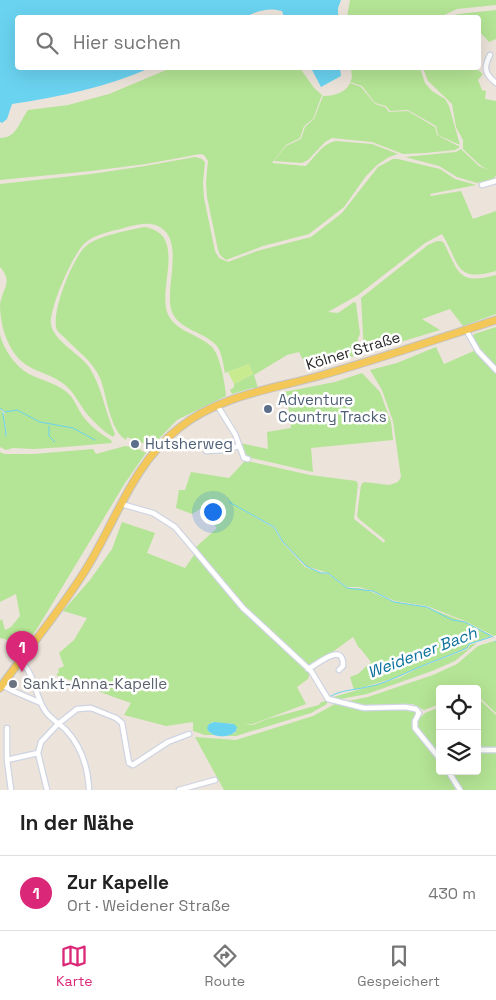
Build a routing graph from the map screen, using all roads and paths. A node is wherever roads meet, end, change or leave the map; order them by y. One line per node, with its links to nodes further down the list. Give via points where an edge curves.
1 (490, 55): 2 (street, via 485,71)
2 (496, 83)
3 (496, 181): 4 (street)
4 (482, 184)
5 (496, 320): 6 (main road, Kölner Straße)
6 (466, 330): 7 (street, via 478,351); 8 (main road, Kölner Straße)
7 (496, 370)
8 (217, 405): 9 (street); 12 (main road, Kölner Straße, via 180,427 162,443 137,475)
9 (239, 446): 10 (street); 11 (street, via 244,458)
10 (206, 451)
11 (248, 459)
12 (122, 504): 13 (main road, Kölner Straße, via 87,567); 14 (street, via 144,509 175,527 243,608)
13 (20, 661): 16 (main road, Kölner Straße); 17 (street, via 29,672)
14 (308, 669): 15 (street, via 336,654 344,661); 21 (street, via 324,694 332,700 370,708 416,709 419,713 415,728)
15 (340, 670)
16 (1, 687): 17 (street)
17 (41, 703): 18 (street)
18 (58, 724): 20 (street, via 83,707 116,718 124,728 129,762 133,765 168,742); 24 (street, via 41,742); 30 (street, via 66,730 85,761)
19 (7, 728): 25 (street)
20 (189, 734)
21 (436, 750)
22 (481, 750): 23 (street)
23 (496, 750)
24 (38, 753): 25 (street); 29 (street)
25 (7, 760): 28 (street)
26 (451, 775): 32 (street)
27 (215, 780): 31 (street)
28 (11, 790)
29 (47, 790)
30 (89, 790)
31 (179, 790)
32 (460, 790)

